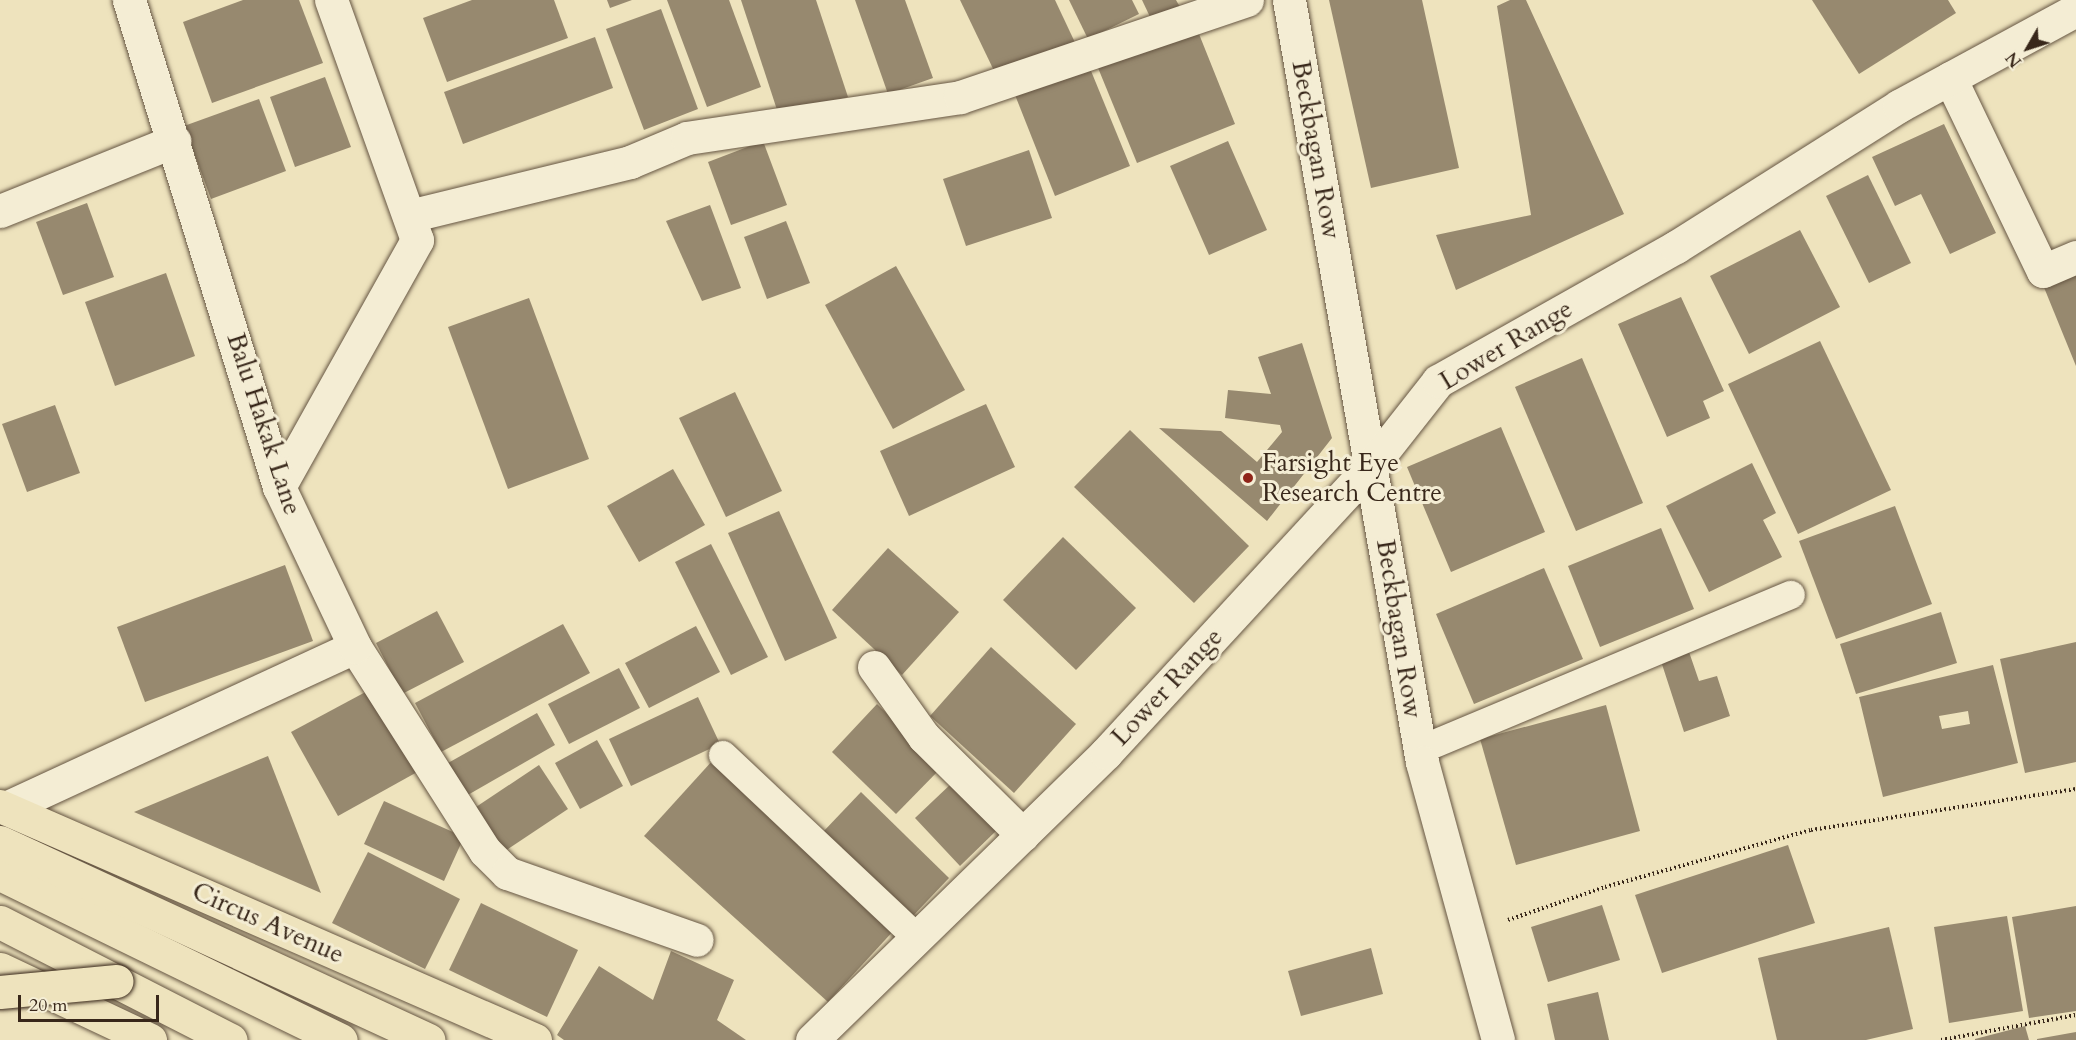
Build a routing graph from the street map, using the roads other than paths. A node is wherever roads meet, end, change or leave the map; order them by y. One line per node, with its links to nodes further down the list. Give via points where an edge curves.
1 (129, 0): 7 (street, Balu Hakak Lane)
2 (331, 0): 9 (street)
3 (1247, 0): 9 (street, via 960,97 687,138 630,162)
4 (1289, 0): 11 (street, Beckbagan Row)
5 (2076, 10): 6 (street, Lower Range)
6 (1950, 78): 10 (street, via 2043,271); 11 (street, Lower Range, via 1676,247 1437,381)
7 (174, 141): 8 (street); 12 (street, Balu Hakak Lane)
8 (0, 211)
9 (409, 216): 12 (street, via 417,240)
10 (2076, 257)
11 (1372, 465): 16 (street, Beckbagan Row); 19 (street, Lower Range, via 1106,753)
12 (279, 487): 14 (street, Balu Hakak Lane)
13 (1791, 595): 16 (lane)
14 (355, 647): 18 (street); 24 (street, Balu Hakak Lane, via 485,851 507,873)
15 (874, 667): 19 (street, via 924,737)
16 (1420, 750): 34 (street, Beckbagan Row)
17 (723, 755): 23 (lane)
18 (3, 807): 32 (main road, Circus Avenue)
19 (1023, 835): 23 (street, Lower Range)
20 (0, 842): 31 (main road)
21 (0, 874): 30 (main road)
22 (0, 922): 26 (main road)
23 (917, 938): 33 (street, Lower Range)
24 (697, 940)
25 (0, 969): 28 (main road)
26 (116, 981): 27 (main road, bridge); 29 (main road)
27 (0, 992)
28 (150, 1040)
29 (231, 1040)
30 (341, 1040)
31 (428, 1040)
32 (535, 1040)
33 (812, 1040)
34 (1498, 1040)

